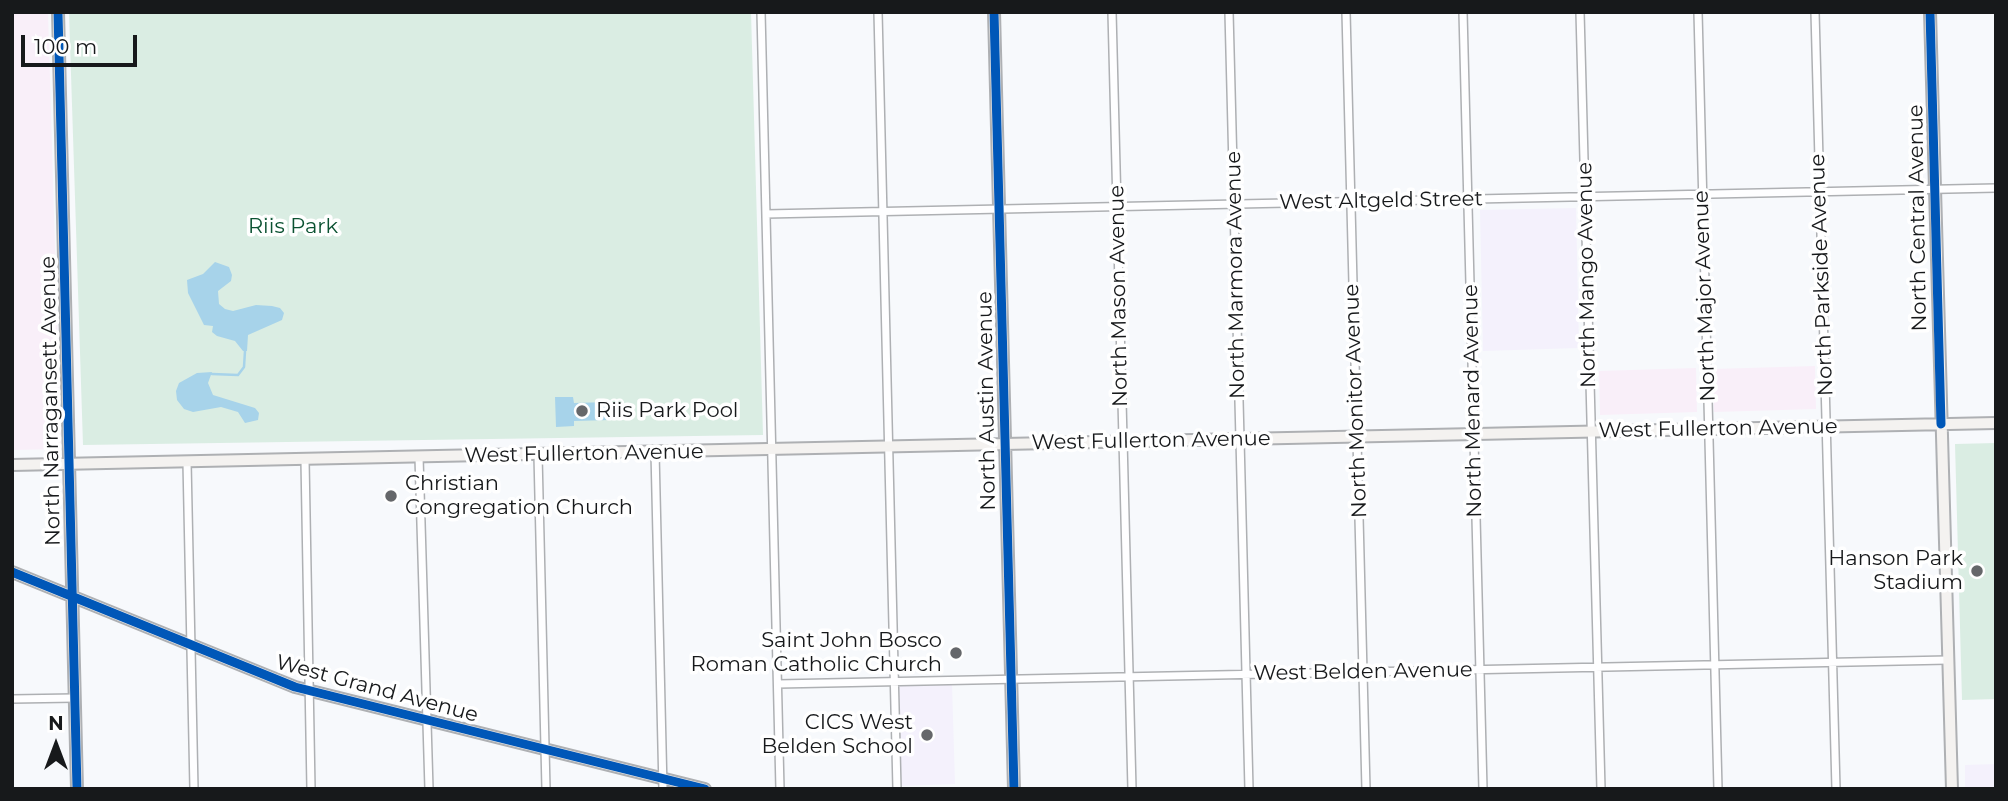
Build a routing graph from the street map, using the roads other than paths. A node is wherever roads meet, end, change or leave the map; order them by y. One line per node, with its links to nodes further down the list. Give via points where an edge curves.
1 (58, 12): 43 (main road, North Narragansett Avenue)
2 (761, 12): 24 (street)
3 (877, 12): 23 (street)
4 (994, 12): 22 (main road, North Austin Avenue)
5 (1112, 12): 21 (street, North Mason Avenue)
6 (1229, 12): 20 (street, North Marmora Avenue)
7 (1346, 12): 19 (street, North Monitor Avenue)
8 (1463, 12): 18 (street, North Menard Avenue)
9 (1580, 12): 17 (street, North Mango Avenue)
10 (1698, 12): 16 (street, North Major Avenue)
11 (1815, 12): 15 (street, North Parkside Avenue)
12 (1930, 12): 14 (main road, North Central Avenue)
13 (1996, 188): 14 (street, West Altgeld Street)
14 (1935, 189): 15 (street, West Altgeld Street); 26 (main road, North Central Avenue)
15 (1820, 191): 16 (street, West Altgeld Street); 27 (street, North Parkside Avenue)
16 (1702, 194): 17 (street, West Altgeld Street); 28 (street, North Major Avenue)
17 (1585, 196): 18 (street, West Altgeld Street); 29 (street, North Mango Avenue)
18 (1468, 199): 19 (street, West Altgeld Street); 30 (street, North Menard Avenue)
19 (1351, 201): 20 (street, West Altgeld Street); 31 (street, North Monitor Avenue)
20 (1234, 204): 21 (street, West Altgeld Street); 32 (street, North Marmora Avenue)
21 (1117, 206): 22 (street, West Altgeld Street); 33 (street, North Mason Avenue)
22 (999, 209): 23 (street, West Altgeld Street); 34 (main road, North Austin Avenue)
23 (883, 211): 24 (street, West Altgeld Street); 35 (street)
24 (766, 214): 36 (street)
25 (1996, 423): 26 (main road, West Fullerton Avenue)
26 (1941, 424): 27 (main road, West Fullerton Avenue); 47 (main road, North Central Avenue)
27 (1826, 426): 28 (main road, West Fullerton Avenue); 48 (street, North Parkside Avenue)
28 (1709, 429): 29 (main road, West Fullerton Avenue); 49 (street, North Major Avenue)
29 (1591, 432): 30 (main road, West Fullerton Avenue); 50 (street, North Mango Avenue)
30 (1474, 434): 31 (main road, West Fullerton Avenue); 51 (street, North Menard Avenue)
31 (1357, 437): 32 (main road, West Fullerton Avenue); 52 (street, North Monitor Avenue)
32 (1240, 439): 33 (main road, West Fullerton Avenue); 53 (street, North Marmora Avenue)
33 (1123, 442): 34 (main road, West Fullerton Avenue); 54 (street, North Mason Avenue)
34 (1005, 444): 35 (main road, West Fullerton Avenue); 55 (main road, North Austin Avenue)
35 (889, 447): 36 (main road, West Fullerton Avenue); 56 (street)
36 (772, 450): 37 (main road, West Fullerton Avenue); 57 (street)
37 (655, 452): 38 (main road, West Fullerton Avenue); 63 (street)
38 (538, 455): 39 (main road, West Fullerton Avenue); 62 (street)
39 (419, 457): 40 (main road, West Fullerton Avenue); 61 (street)
40 (305, 460): 41 (main road, West Fullerton Avenue); 58 (street)
41 (187, 462): 43 (main road, West Fullerton Avenue); 46 (street)
42 (12, 465): 43 (main road, West Fullerton Avenue)
43 (70, 465): 45 (main road, North Narragansett Avenue)
44 (12, 572): 45 (main road, West Grand Avenue)
45 (73, 597): 46 (main road, West Grand Avenue); 59 (main road, North Narragansett Avenue)
46 (191, 647): 58 (main road, West Grand Avenue); 65 (street)
47 (1948, 660): 48 (street, West Belden Avenue); 80 (main road, North Central Avenue)
48 (1832, 663): 49 (street, West Belden Avenue); 79 (street, North Parkside Avenue)
49 (1715, 665): 50 (street, West Belden Avenue); 78 (street, North Major Avenue)
50 (1597, 667): 51 (street, West Belden Avenue); 77 (street, North Mango Avenue)
51 (1480, 670): 52 (street, West Belden Avenue); 76 (street, North Menard Avenue)
52 (1363, 672): 53 (street, West Belden Avenue); 75 (street, North Monitor Avenue)
53 (1246, 674): 54 (street, West Belden Avenue); 74 (street, North Marmora Avenue)
54 (1129, 677): 55 (street, West Belden Avenue); 73 (street, North Mason Avenue)
55 (1011, 679): 56 (street, West Belden Avenue); 72 (main road, North Austin Avenue)
56 (895, 682): 57 (street, West Belden Avenue); 71 (street)
57 (778, 684): 70 (street)
58 (309, 691): 61 (main road, West Grand Avenue); 66 (street)
59 (75, 698): 60 (street); 64 (main road, North Narragansett Avenue)
60 (12, 699)
61 (427, 722): 62 (main road, West Grand Avenue); 67 (street)
62 (545, 751): 63 (main road, West Grand Avenue); 68 (street)
63 (663, 784): 69 (main road, West Grand Avenue)
64 (77, 789)
65 (194, 789)
66 (311, 789)
67 (429, 789)
68 (546, 789)
69 (705, 789)
70 (780, 789)
71 (897, 789)
72 (1014, 789)
73 (1132, 789)
74 (1249, 789)
75 (1366, 789)
76 (1483, 789)
77 (1601, 789)
78 (1718, 789)
79 (1836, 789)
80 (1952, 789)

